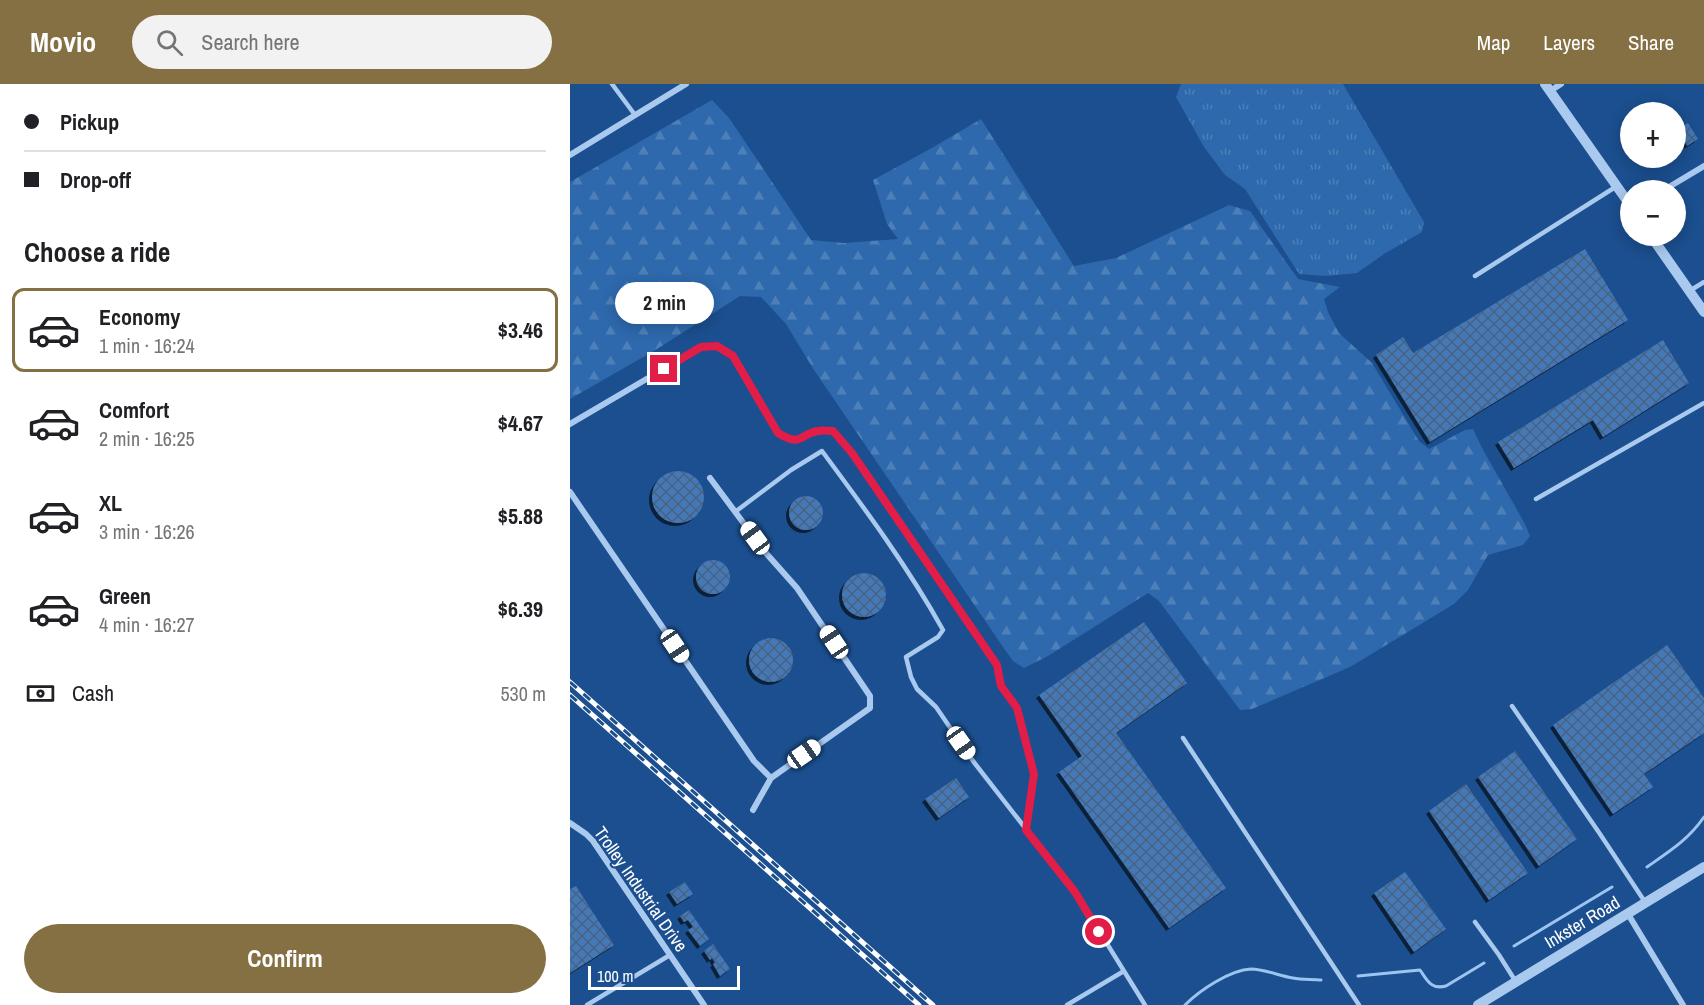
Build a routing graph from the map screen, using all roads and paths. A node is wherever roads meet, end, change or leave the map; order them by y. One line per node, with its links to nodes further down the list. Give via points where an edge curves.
1 (612, 84): 5 (lane)
2 (686, 84): 5 (street)
3 (1561, 84): 4 (street)
4 (1547, 88): 9 (street)
5 (635, 115): 6 (street)
6 (570, 155)
7 (1704, 166): 8 (street)
8 (1681, 180)
9 (1617, 186): 10 (street); 12 (lane)
10 (1620, 190)
11 (1658, 246): 14 (street)
12 (1475, 276)
13 (1704, 282): 14 (lane)
14 (1690, 291): 15 (street)
15 (1704, 312)
16 (1704, 403): 20 (lane)
17 (570, 424): 27 (street, via 701,347 717,346 733,356 778,433 799,440 816,431 833,431 997,665 1001,686 1017,708 1034,774)
18 (710, 478): 21 (street)
19 (570, 492): 24 (street, via 754,761)
20 (1536, 499)
21 (735, 512): 24 (street, via 797,588 870,696 870,708); 27 (lane, via 822,451 873,519 943,630 906,657 917,689 936,707)
22 (1512, 706): 29 (lane)
23 (1183, 738): 39 (lane)
24 (771, 778): 25 (street)
25 (753, 810)
26 (570, 823): 32 (street, Trolley Industrial Drive, via 593,841)
27 (1026, 830): 33 (lane, via 1075,892)
28 (1704, 867): 29 (street, Inkster Road)
29 (1646, 903): 30 (street, Inkster Road)
30 (1628, 914): 34 (street, Inkster Road); 41 (street)
31 (1475, 922): 34 (lane)
32 (670, 955): 35 (lane); 36 (street, Trolley Industrial Drive)
33 (1124, 971): 37 (lane); 38 (lane)
34 (1516, 982): 40 (street, Inkster Road)
35 (586, 1005)
36 (704, 1005)
37 (1067, 1005)
38 (1145, 1005)
39 (1359, 1005)
40 (1478, 1005)
41 (1683, 1005)

